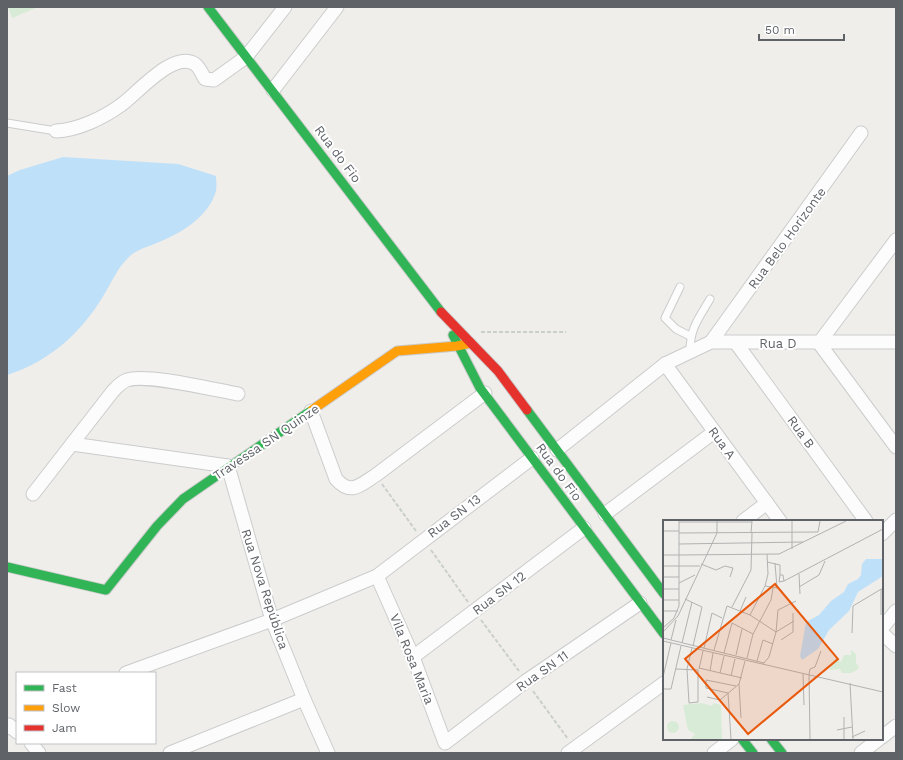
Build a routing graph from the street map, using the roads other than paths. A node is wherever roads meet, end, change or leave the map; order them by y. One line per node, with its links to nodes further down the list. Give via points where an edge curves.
1 (208, 7): 4 (street, Rua do Fio)
2 (285, 7): 4 (street)
3 (337, 7): 5 (street)
4 (246, 57): 5 (street, Rua do Fio); 7 (street, via 214,80 205,79 199,68 188,61 173,64 105,115 69,130)
5 (273, 90): 12 (street, Rua do Fio)
6 (7, 123): 7 (lane)
7 (56, 131)
8 (861, 133): 14 (street, Rua Belo Horizonte)
9 (896, 240): 18 (street)
10 (680, 287): 13 (lane, via 665,318 676,329)
11 (710, 299): 13 (lane)
12 (446, 318): 16 (street, Rua do Fio); 19 (street, Rua do Fio)
13 (690, 336): 20 (lane)
14 (711, 342): 17 (street, Rua D); 20 (street, Rua D)
15 (896, 342): 18 (street, Rua D)
16 (471, 343): 19 (street, Travessa SN Quinze); 28 (street, Rua do Fio, via 498,371)
17 (736, 343): 18 (street, Rua D); 36 (street, Rua B)
18 (819, 343): 27 (street)
19 (457, 346): 22 (street, Rua do Fio); 24 (street, Travessa SN Quinze, via 397,351)
20 (690, 350): 21 (street, Rua D)
21 (665, 364): 25 (street, Rua A); 28 (street)
22 (485, 393): 24 (street, via 357,487 349,489 336,479); 29 (street, Rua do Fio)
23 (238, 394): 26 (street, via 155,379 128,379 113,391)
24 (311, 411): 30 (street, Travessa SN Quinze)
25 (714, 432): 32 (street, Rua A); 33 (street)
26 (72, 444): 30 (street); 31 (street)
27 (896, 447)
28 (557, 450): 33 (street, Rua do Fio)
29 (532, 458): 38 (street, Rua do Fio); 41 (street, Rua SN 13)
30 (228, 466): 40 (street, Travessa SN Quinze, via 171,511 106,590); 45 (street, Rua Nova República)
31 (33, 494)
32 (767, 503): 34 (street); 35 (street, Rua A)
33 (604, 514): 42 (street, Rua do Fio)
34 (744, 520)
35 (779, 520)
36 (865, 520)
37 (896, 520): 39 (street)
38 (584, 528): 43 (street, Rua do Fio); 50 (street, Rua SN 12)
39 (883, 533)
40 (7, 567)
41 (377, 576): 45 (street, Rua SN 13); 50 (street, Vila Rosa Maria)
42 (662, 586)
43 (640, 602): 47 (street, Rua do Fio); 60 (street, Rua SN 11)
44 (896, 611): 46 (street)
45 (272, 620): 51 (street, Rua SN 13); 53 (street, Rua Nova República)
46 (883, 627)
47 (663, 633)
48 (883, 634): 49 (street)
49 (896, 646)
50 (413, 657): 60 (street, Vila Rosa Maria)
51 (129, 672)
52 (663, 684): 65 (street)
53 (304, 699): 63 (street); 64 (street, Rua Nova República)
54 (896, 726): 55 (street)
55 (883, 736)
56 (731, 740): 66 (street)
57 (743, 740): 67 (street)
58 (772, 740): 68 (street)
59 (878, 740): 69 (street)
60 (445, 743)
61 (32, 744): 62 (street)
62 (39, 753)
63 (170, 753)
64 (328, 753)
65 (568, 753)
66 (714, 753)
67 (753, 753)
68 (782, 753)
69 (861, 753)

